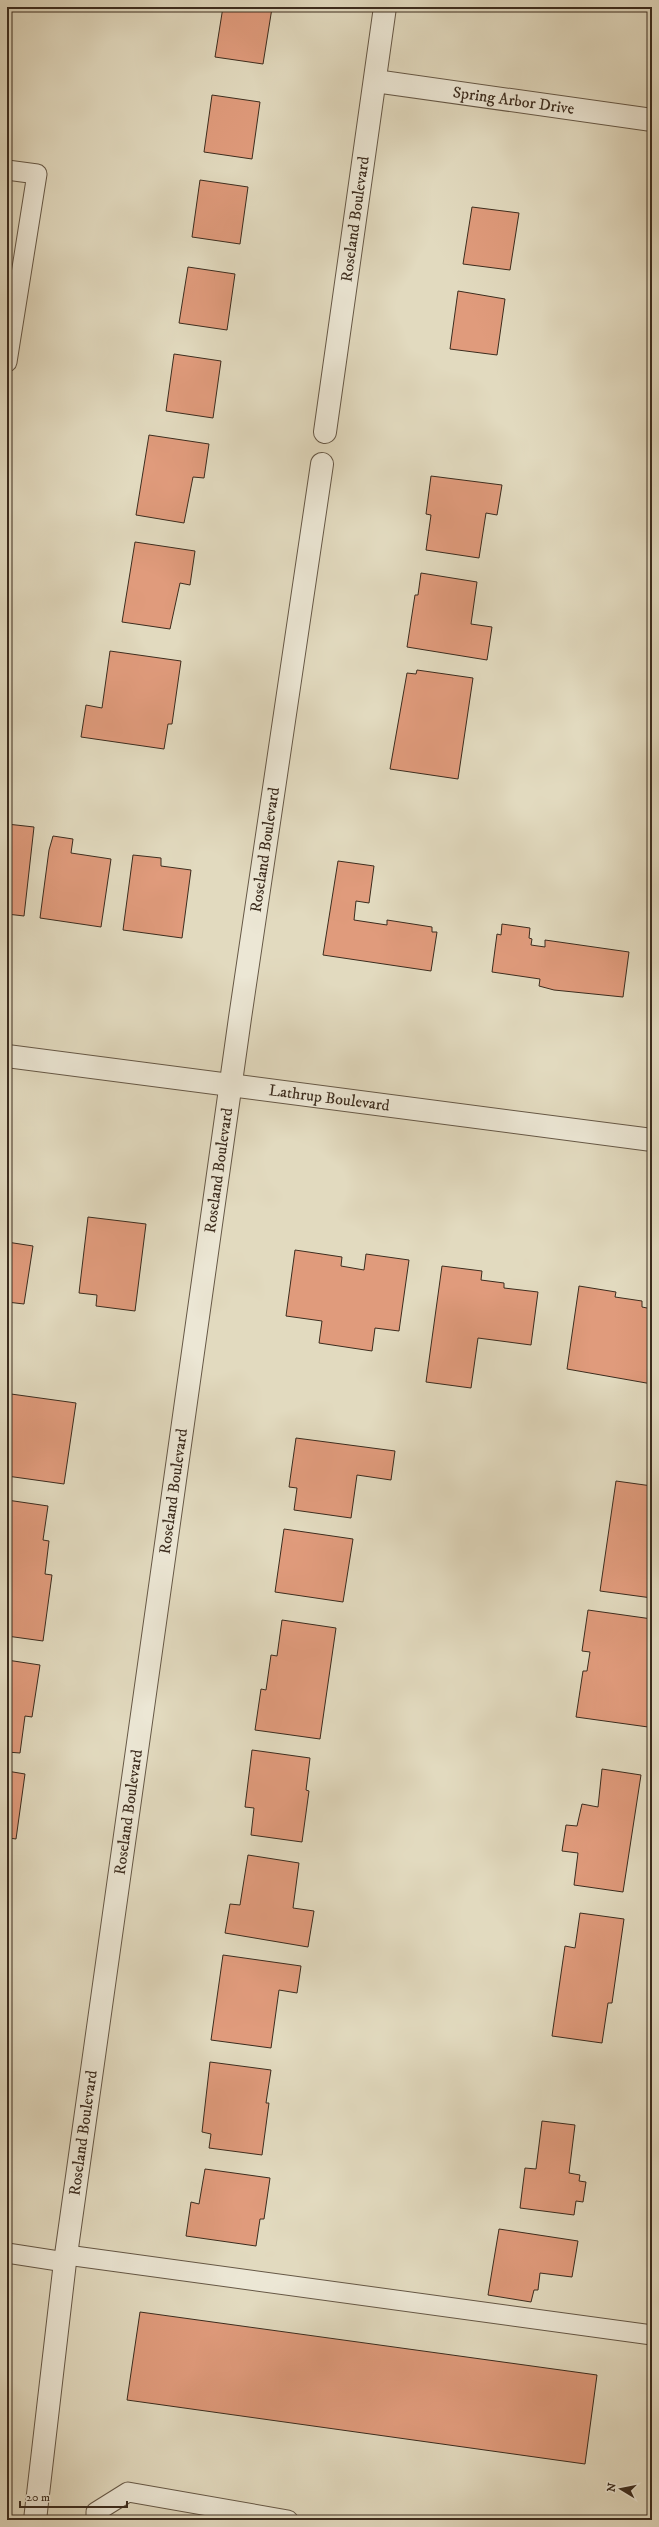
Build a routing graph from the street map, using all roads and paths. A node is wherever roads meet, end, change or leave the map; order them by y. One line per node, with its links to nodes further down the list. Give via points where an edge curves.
1 (385, 7): 2 (street, Roseland Boulevard)
2 (375, 81): 3 (street, Spring Arbor Drive); 6 (street, Roseland Boulevard)
3 (652, 120)
4 (7, 170): 5 (lane, via 37,174)
5 (7, 362)
6 (325, 432)
7 (322, 464): 9 (street, Roseland Boulevard)
8 (7, 1056): 9 (street, Lathrup Boulevard)
9 (231, 1086): 10 (street, Lathrup Boulevard); 12 (street, Roseland Boulevard)
10 (652, 1140)
11 (7, 2253): 12 (lane)
12 (66, 2259): 13 (lane); 14 (street, Roseland Boulevard)
13 (652, 2335)
14 (35, 2520)
15 (96, 2520): 16 (lane, via 96,2512 128,2492)
16 (288, 2520)

